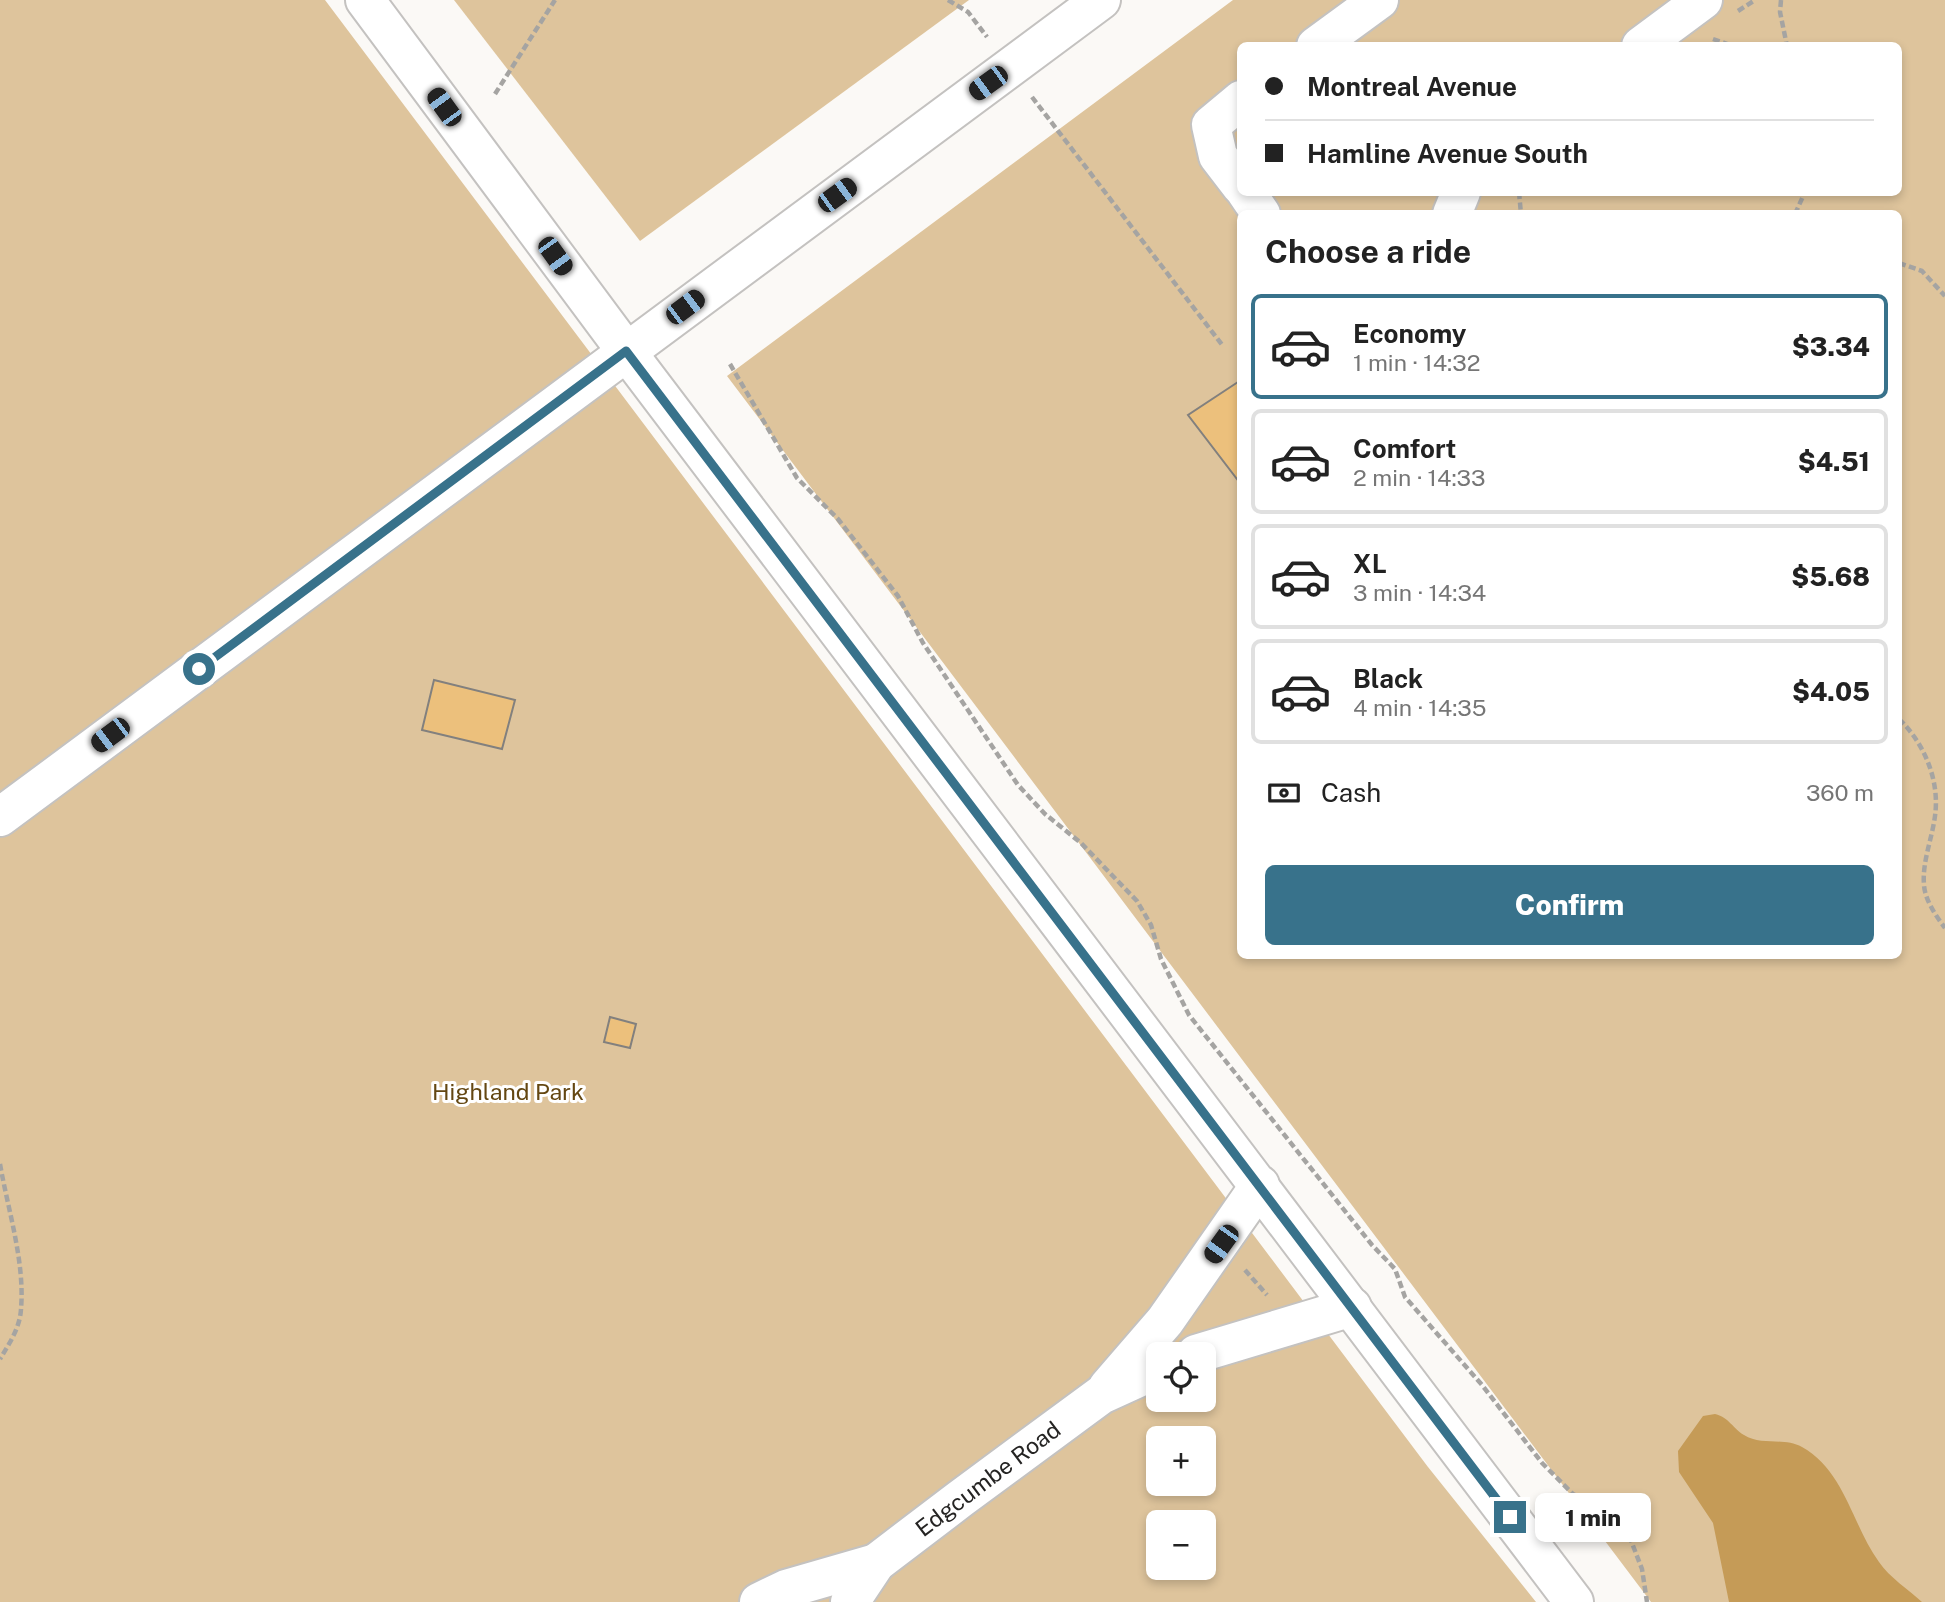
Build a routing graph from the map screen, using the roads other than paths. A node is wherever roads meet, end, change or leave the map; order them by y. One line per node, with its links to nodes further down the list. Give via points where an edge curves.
1 (365, 0): 9 (street)
2 (1101, 0): 9 (street)
3 (1378, 0): 5 (street)
4 (1703, 18): 6 (street)
5 (1321, 42)
6 (1650, 42)
7 (1237, 103): 8 (street, via 1211,125 1218,156)
8 (1237, 181)
9 (626, 351): 10 (street); 11 (street)
10 (0, 817)
11 (1260, 1185): 12 (street); 15 (street, Edgcumbe Road, via 1165,1321)
12 (1352, 1307): 13 (street); 19 (street)
13 (1216, 1348)
14 (1146, 1374): 15 (street, Edgcumbe Road)
15 (1101, 1395): 16 (street, Edgcumbe Road)
16 (876, 1563): 17 (street, Edgcumbe Road, via 786,1589); 18 (street, Edgcumbe Road)
17 (759, 1602)
18 (850, 1602)
19 (1574, 1602)

